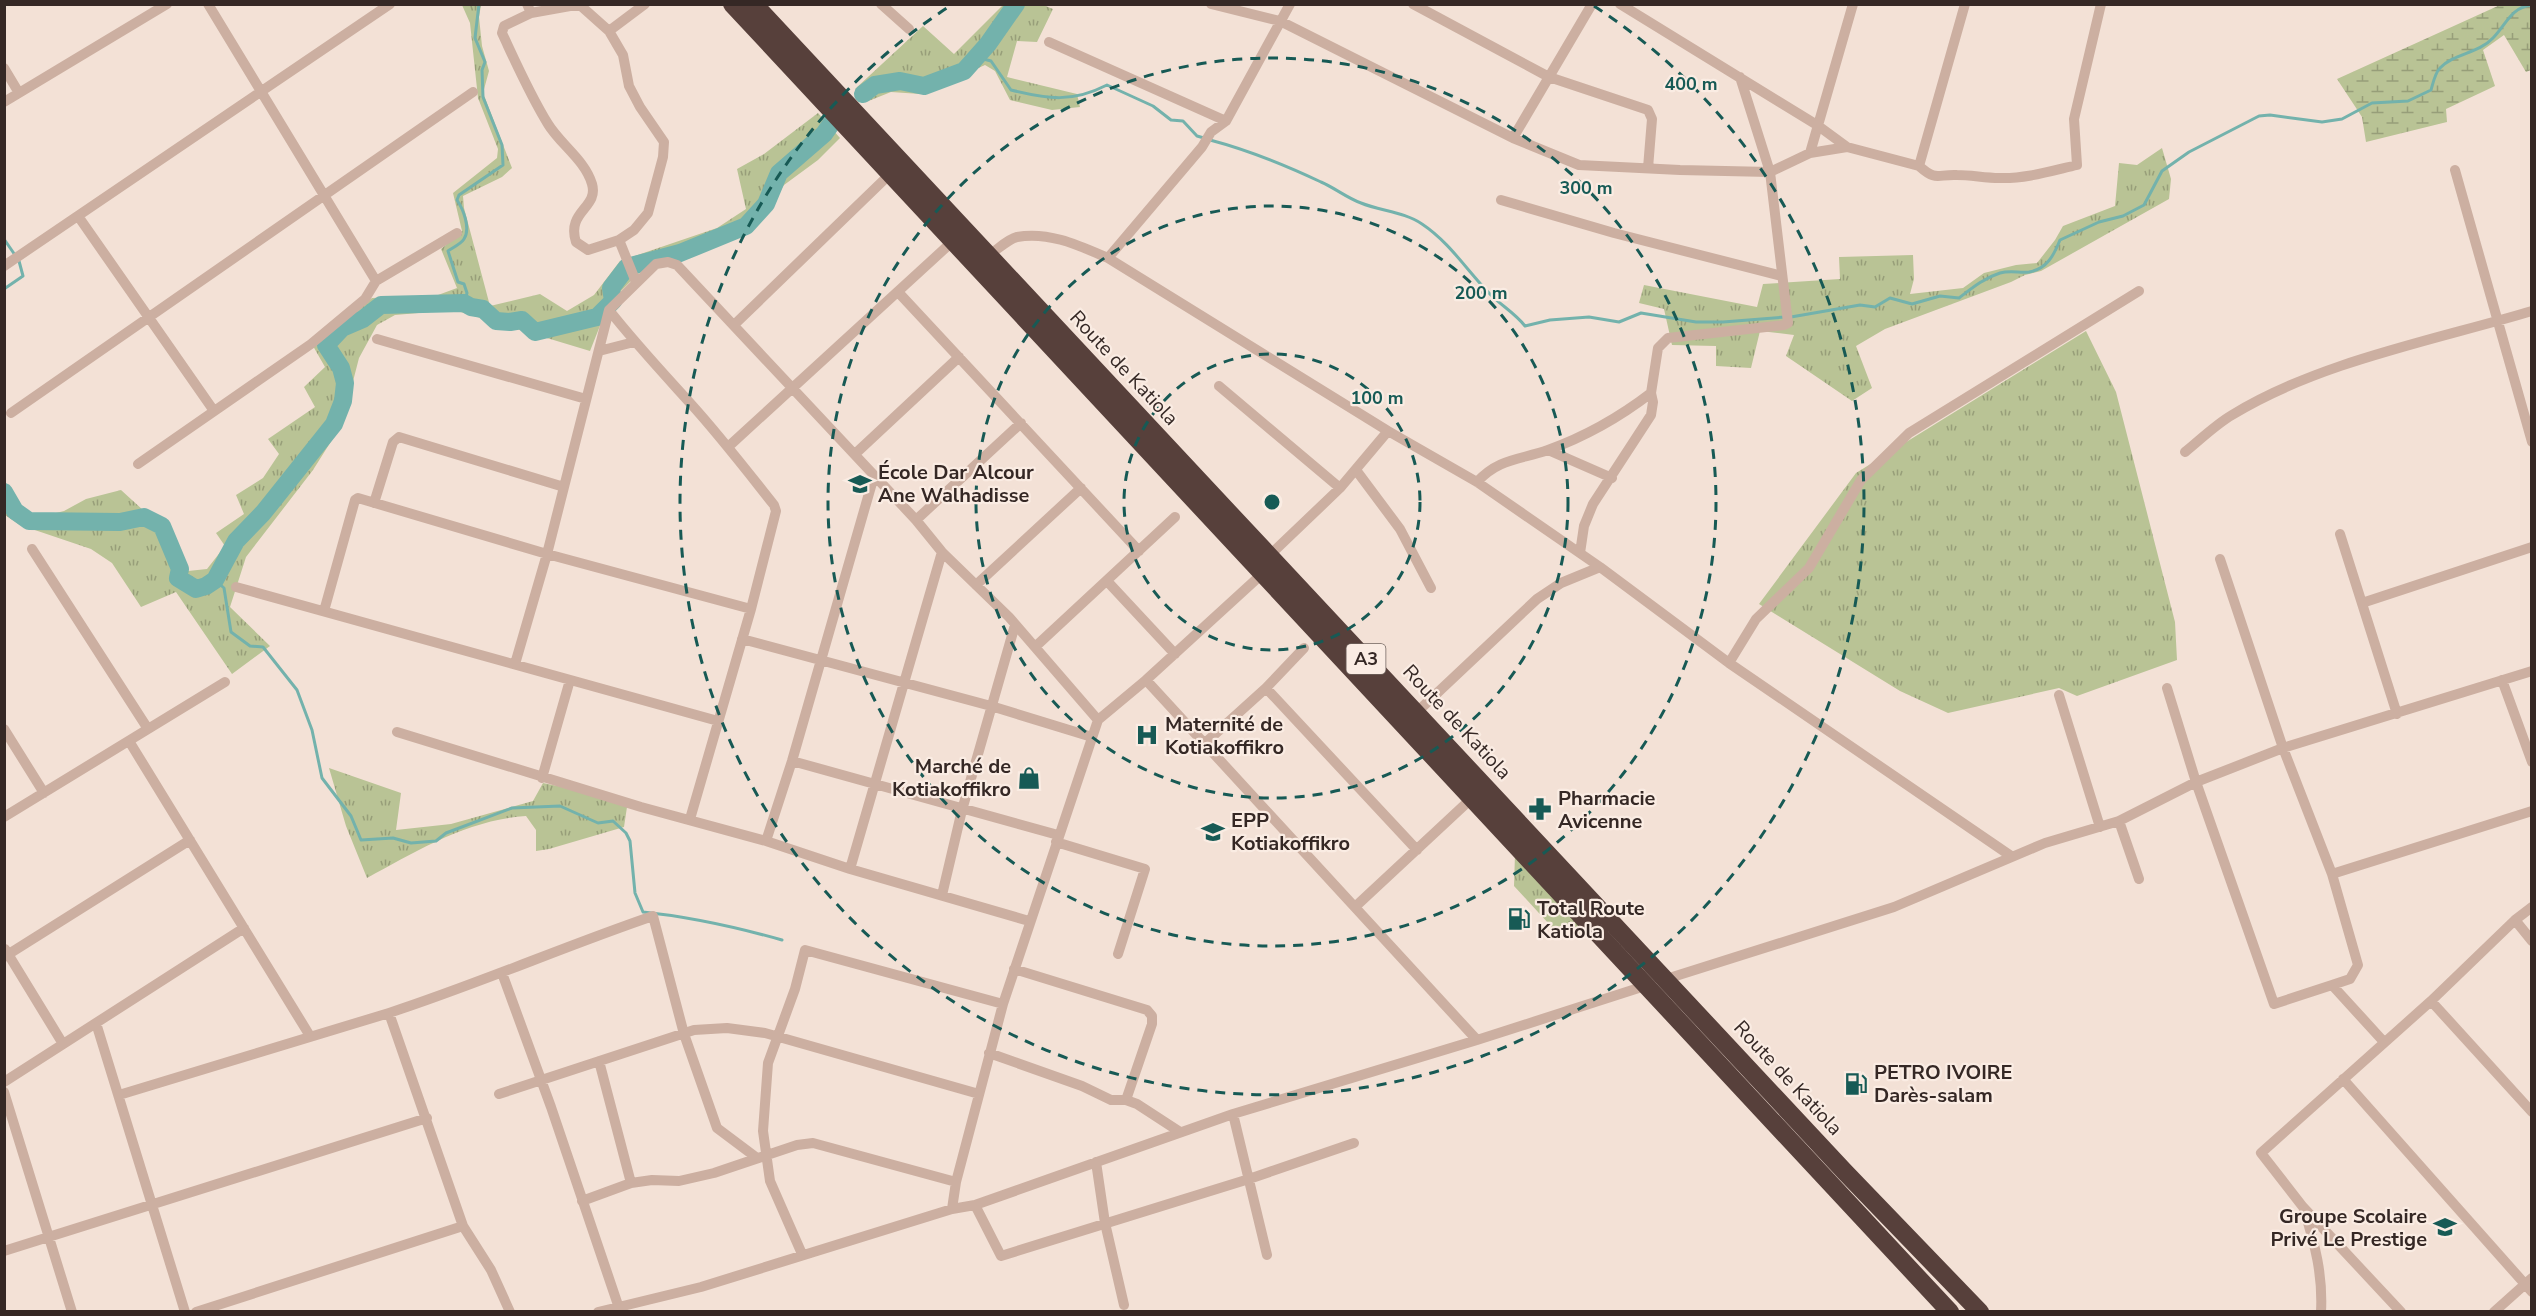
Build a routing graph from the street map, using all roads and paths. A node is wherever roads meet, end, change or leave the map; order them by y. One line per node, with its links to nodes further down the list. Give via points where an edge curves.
1 (167, 4): 26 (street)
2 (208, 4): 24 (street)
3 (390, 4): 24 (street)
4 (645, 4): 19 (street)
5 (732, 4): 37 (highway, Route de Katiola / A3)
6 (754, 4): 44 (highway, Route de Katiola / A3)
7 (1211, 4): 17 (street)
8 (1290, 4): 17 (street)
9 (1413, 4): 22 (street)
10 (1592, 4): 22 (street)
11 (1620, 4): 23 (street)
12 (1853, 4): 29 (street)
13 (1965, 4): 33 (street)
14 (2102, 4): 33 (street, via 2074,119 2077,165 2026,177 1999,178 1954,174 1940,178)
15 (881, 5): 18 (street)
16 (529, 9): 19 (street, via 581,6); 42 (street, via 504,26 502,33 548,125 589,175 592,198 573,223 576,242 588,250)
17 (1280, 21): 28 (street); 30 (street)
18 (909, 29)
19 (609, 31): 42 (street, via 623,55 629,86 664,142 648,213)
20 (1049, 42): 28 (street)
21 (4, 68): 26 (street)
22 (1549, 76): 30 (street); 34 (street, via 1648,110 1652,119)
23 (1740, 77): 29 (street); 36 (street)
24 (261, 92): 38 (street); 40 (street)
25 (473, 92): 38 (street)
26 (19, 93): 27 (street)
27 (4, 102)
28 (1226, 121): 45 (street, via 1211,132)
29 (1817, 125): 31 (street); 32 (street)
30 (1513, 138): 34 (street, via 1579,165)
31 (1847, 147): 32 (street); 33 (street)
32 (1810, 153): 36 (street)
33 (1918, 166)
34 (1648, 168): 36 (street)
35 (2455, 170): 55 (street)
36 (1770, 171): 47 (street)
37 (890, 174): 43 (highway, Route de Katiola / A3); 56 (street)
38 (324, 196): 48 (street); 54 (street)
39 (1501, 200): 47 (street)
40 (78, 216): 46 (street); 54 (street)
41 (458, 233): 48 (street)
42 (619, 240): 49 (street)
43 (953, 241): 51 (street); 96 (highway, Route de Katiola / A3)
44 (989, 255): 45 (street, via 1015,237 1044,237 1071,242); 93 (highway, Route de Katiola / A3)
45 (1108, 258): 69 (street)
46 (6, 261)
47 (1782, 276): 63 (street, via 1788,320 1785,325 1668,338 1658,348)
48 (376, 281): 65 (street, via 365,299 311,344)
49 (636, 282): 52 (street); 56 (street, via 656,264 678,265)
50 (2139, 291): 110 (street, via 1909,434 1862,480 1809,568 1756,619)
51 (898, 292): 60 (street); 62 (street)
52 (609, 310): 58 (street); 59 (street)
53 (2532, 311): 55 (street)
54 (149, 317): 65 (street); 66 (street)
55 (2497, 321): 68 (street); 73 (street, via 2399,348 2274,393 2231,416)
56 (735, 324): 62 (street)
57 (377, 339): 64 (street)
58 (634, 342): 59 (street); 71 (street)
59 (599, 351): 64 (street)
60 (959, 357): 67 (street); 74 (street)
61 (1219, 386): 82 (street)
62 (793, 389): 71 (street); 74 (street)
63 (1651, 393): 72 (street); 78 (street, via 1651,415)
64 (586, 399): 80 (street)
65 (214, 411): 75 (street)
66 (11, 413)
67 (1021, 423): 81 (street); 85 (street)
68 (2529, 430): 70 (street)
69 (1388, 431): 76 (street); 79 (street)
70 (2532, 442)
71 (728, 447): 102 (street, via 776,511)
72 (1548, 450): 78 (street); 79 (street, via 1501,462)
73 (2185, 452)
74 (855, 454): 77 (street)
75 (138, 464)
76 (1356, 470): 82 (street); 100 (street, via 1401,529)
77 (874, 476): 85 (street); 109 (street)
78 (1612, 478): 91 (street, via 1593,504 1584,526)
79 (1477, 482): 91 (street)
80 (564, 487): 83 (street, via 399,437 393,442); 92 (street)
81 (1081, 488): 89 (street); 98 (street)
82 (1340, 488): 93 (street)
83 (374, 503): 92 (street); 103 (street, via 355,500)
84 (1176, 517): 89 (street)
85 (916, 520): 90 (street)
86 (2340, 534): 101 (street)
87 (2532, 547): 101 (street)
88 (33, 549): 127 (street)
89 (1139, 551): 97 (street)
90 (942, 552): 98 (street); 117 (street)
91 (1580, 553): 95 (street)
92 (547, 554): 102 (street); 111 (street)
93 (1269, 556): 122 (highway, Route de Katiola / A3)
94 (2220, 559): 132 (street)
95 (1600, 567): 110 (street); 122 (street, via 1561,583 1537,599)
96 (1262, 574): 108 (street); 139 (highway, Route de Katiola / A3)
97 (1107, 582): 106 (street); 108 (street)
98 (976, 585): 104 (street)
99 (236, 587): 103 (street)
100 (1431, 588)
101 (2362, 603): 123 (street)
102 (751, 609): 105 (street)
103 (324, 611): 111 (street)
104 (1015, 625): 106 (street); 121 (street)
105 (742, 639): 109 (street); 125 (street)
106 (1035, 647): 124 (street)
107 (1304, 648): 118 (street)
108 (1175, 654): 114 (street)
109 (820, 662): 117 (street); 133 (street)
110 (1729, 663): 150 (street)
111 (515, 664): 113 (street)
112 (2532, 671): 115 (street)
113 (570, 680): 125 (street); 135 (street)
114 (1146, 680): 124 (street); 131 (street)
115 (2502, 680): 123 (street); 134 (street)
116 (225, 682): 127 (street)
117 (905, 684): 121 (street); 137 (street)
118 (1266, 688): 131 (street); 149 (street)
119 (2167, 688): 136 (street)
120 (2059, 695): 145 (street)
121 (991, 706): 129 (street); 140 (street)
122 (1417, 712): 165 (highway, Route de Katiola / A3)
123 (2397, 714): 132 (street)
124 (1098, 720): 129 (street)
125 (718, 721): 143 (street)
126 (4, 729): 138 (street)
127 (148, 729): 130 (street)
128 (397, 732): 135 (street)
129 (1092, 737): 146 (street)
130 (129, 741): 138 (street); 147 (street)
131 (1204, 744): 155 (street)
132 (2283, 748): 136 (street); 152 (street)
133 (792, 760): 137 (street); 148 (street)
134 (2532, 762)
135 (542, 778): 143 (street)
136 (2196, 782): 144 (street); 167 (street, via 2274,1004)
137 (875, 783): 140 (street); 151 (street)
138 (44, 793): 142 (street)
139 (1472, 798): 149 (street); 166 (highway, Route de Katiola / A3)
140 (962, 810): 146 (street); 154 (street)
141 (2532, 811): 152 (street)
142 (4, 817)
143 (690, 819): 148 (street)
144 (2119, 821): 145 (street); 153 (street)
145 (2100, 827): 150 (street)
146 (1057, 838): 158 (street); 162 (street, via 1145,868)
147 (190, 840): 159 (street); 161 (street)
148 (766, 841): 151 (street)
149 (1417, 850): 155 (street)
150 (2011, 856): 165 (street, via 1894,906)
151 (850, 869): 154 (street)
152 (2332, 874): 167 (street, via 2358,965 2350,979)
153 (2139, 879)
154 (942, 895): 158 (street)
155 (1356, 906): 175 (street)
156 (2532, 907): 157 (street)
157 (2515, 920): 160 (street); 168 (street)
158 (1029, 921): 163 (street)
159 (244, 928): 171 (street); 173 (street)
160 (2532, 941)
161 (6, 953): 177 (street)
162 (1119, 954)
163 (1014, 969): 169 (street); 187 (street, via 1147,1010 1152,1024)
164 (502, 973): 170 (street); 172 (street, via 654,916); 181 (street)
165 (1666, 978): 166 (street); 218 (highway, Route de Katiola / A3)
166 (1647, 985): 175 (street); 217 (highway, Route de Katiola / A3)
167 (2332, 985): 176 (street)
168 (2431, 1001): 176 (street); 188 (street)
169 (1002, 1004): 174 (street, via 805,950); 178 (street)
170 (389, 1012): 173 (street); 190 (street)
171 (96, 1023): 177 (street); 186 (street)
172 (684, 1034): 174 (street, via 705,1028 727,1028); 179 (street); 193 (street, via 717,1128)
173 (310, 1036): 186 (street)
174 (777, 1037): 185 (street); 193 (street, via 768,1063)
175 (1477, 1040): 189 (street)
176 (2384, 1042): 180 (street)
177 (63, 1044): 182 (street)
178 (989, 1053): 185 (street); 187 (street, via 1111,1100)
179 (599, 1061): 181 (street); 197 (street)
180 (2343, 1079): 201 (street, via 2260,1153); 209 (street)
181 (540, 1080): 184 (street); 198 (street)
182 (4, 1082)
183 (4, 1092): 205 (street)
184 (499, 1094)
185 (979, 1094): 196 (street)
186 (119, 1095): 199 (street)
187 (1126, 1100): 191 (street)
188 (2532, 1112)
189 (1233, 1114): 191 (street); 195 (street)
190 (427, 1118): 199 (street); 204 (street)
191 (1180, 1132): 194 (street)
192 (1354, 1143): 195 (street)
193 (761, 1156): 196 (street, via 813,1143); 197 (street, via 679,1181); 207 (street)
194 (1096, 1162): 200 (street); 203 (street)
195 (1249, 1179): 203 (street); 208 (street)
196 (956, 1182): 202 (street)
197 (631, 1183): 198 (street)
198 (582, 1201): 210 (street)
199 (152, 1204): 205 (street); 213 (street)
200 (975, 1205): 202 (street); 203 (street, via 1001,1256)
201 (2303, 1207): 219 (street, via 2317,1249); 220 (street)
202 (952, 1209): 207 (street)
203 (1105, 1223): 211 (street)
204 (463, 1226): 214 (street); 215 (street, via 491,1270)
205 (49, 1236): 206 (street); 212 (street)
206 (4, 1251)
207 (802, 1254): 210 (street, via 701,1287)
208 (1267, 1255)
209 (2529, 1285): 221 (street)
210 (618, 1305): 216 (street)
211 (1124, 1305)
212 (72, 1311)
213 (186, 1311)
214 (196, 1311)
215 (510, 1311)
216 (598, 1311)
217 (1950, 1311)
218 (1980, 1311)
219 (2321, 1311)
220 (2401, 1311)
221 (2494, 1311)

